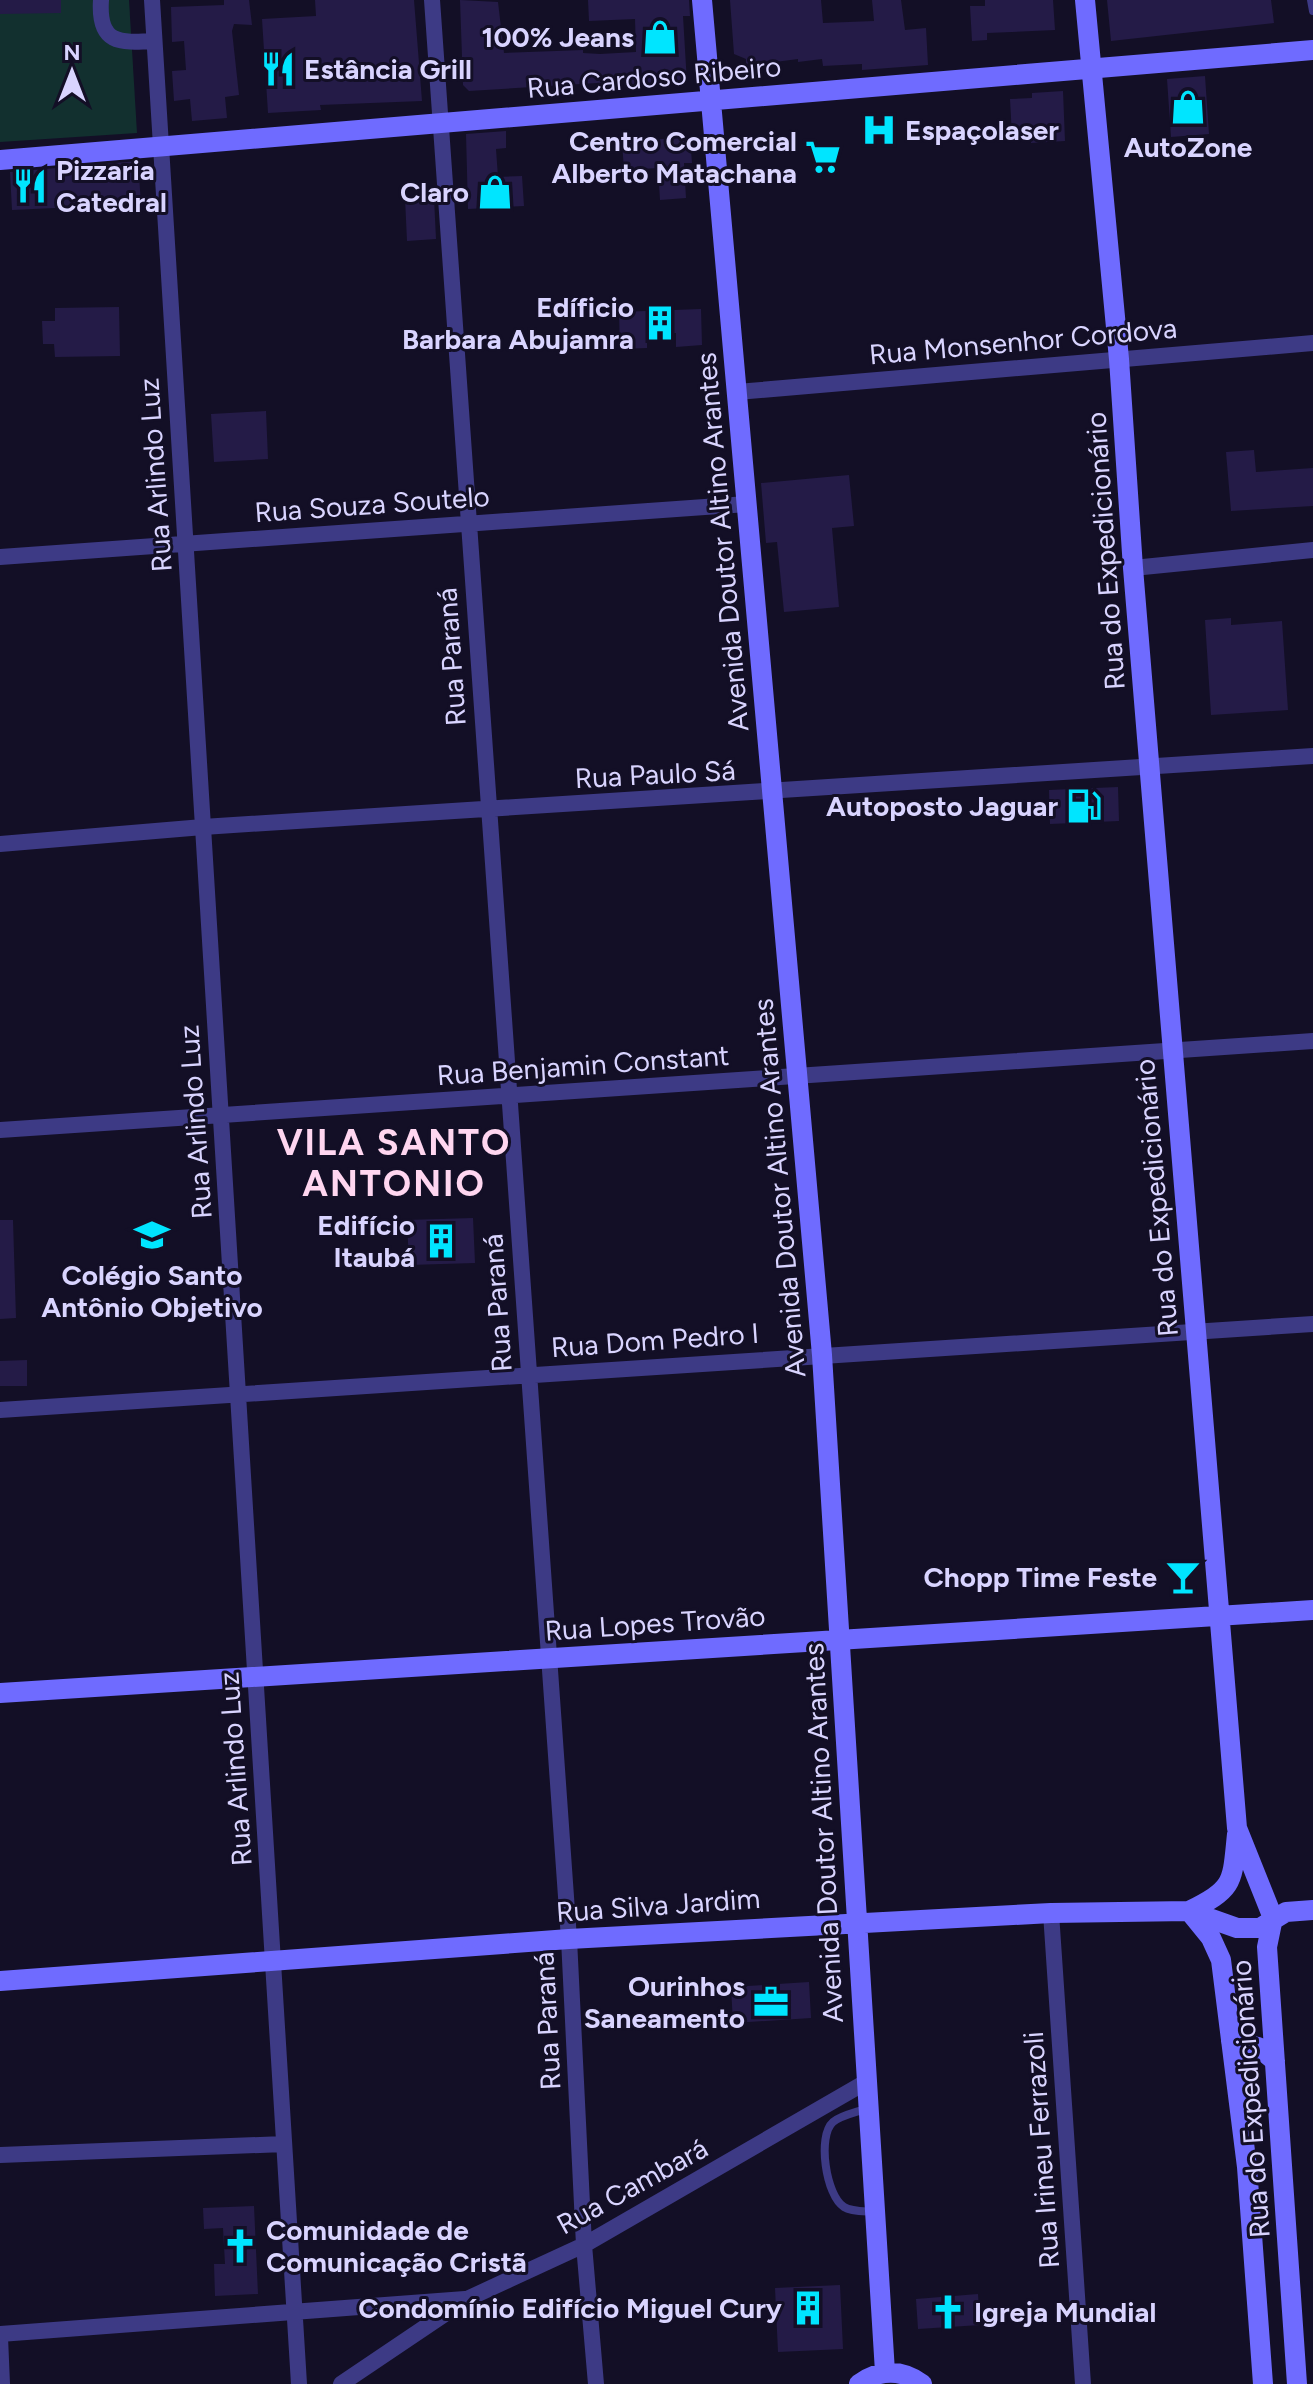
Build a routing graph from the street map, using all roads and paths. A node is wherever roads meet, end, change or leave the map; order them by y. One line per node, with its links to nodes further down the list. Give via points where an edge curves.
1 (101, 0): 8 (street, via 102,26 110,37 122,43)
2 (152, 0): 8 (street, Rua Arlindo Luz)
3 (432, 0): 12 (street, Rua Paraná)
4 (702, 0): 11 (street, Avenida Doutor Altino Arantes)
5 (1085, 0): 10 (street, Rua do Expedicionário)
6 (1311, 0): 7 (lane)
7 (1313, 11)
8 (154, 41): 13 (street, Rua Arlindo Luz)
9 (1313, 50): 10 (street, Rua Cardoso Ribeiro)
10 (1091, 69): 11 (street, Rua Cardoso Ribeiro); 16 (street, Rua do Expedicionário)
11 (711, 100): 12 (street, Rua Cardoso Ribeiro); 17 (street, Avenida Doutor Altino Arantes)
12 (440, 123): 13 (street, Rua Cardoso Ribeiro); 19 (street, Rua Paraná)
13 (161, 146): 14 (street, Rua Cardoso Ribeiro); 20 (street, Rua Arlindo Luz)
14 (0, 160)
15 (1313, 343): 16 (street, Rua Monsenhor Cordova)
16 (1119, 359): 17 (street, Rua Monsenhor Cordova); 23 (street, Rua do Expedicionário)
17 (737, 392): 18 (street, Avenida Doutor Altino Arantes)
18 (747, 504): 19 (street, Rua Souza Soutelo); 26 (street, Avenida Doutor Altino Arantes)
19 (468, 524): 20 (street, Rua Souza Soutelo); 27 (street, Rua Paraná)
20 (185, 544): 22 (street, Rua Souza Soutelo); 28 (street, Rua Arlindo Luz)
21 (1313, 550): 23 (street)
22 (0, 557)
23 (1133, 568): 25 (street, Rua do Expedicionário)
24 (1313, 756): 25 (street, Rua Paulo Sá)
25 (1149, 768): 26 (street, Rua Paulo Sá); 31 (street, Rua do Expedicionário)
26 (772, 793): 27 (street, Rua Paulo Sá); 32 (street, Avenida Doutor Altino Arantes)
27 (489, 810): 28 (street, Rua Paulo Sá); 33 (street, Rua Paraná)
28 (203, 827): 29 (street, Rua Paulo Sá); 34 (street, Rua Arlindo Luz)
29 (0, 844)
30 (1313, 1041): 31 (street, Rua Benjamin Constant)
31 (1172, 1053): 32 (street, Rua Benjamin Constant); 37 (street, Rua do Expedicionário)
32 (797, 1077): 33 (street, Rua Benjamin Constant); 38 (street, Avenida Doutor Altino Arantes)
33 (509, 1096): 34 (street, Rua Benjamin Constant); 39 (street, Rua Paraná)
34 (221, 1115): 35 (street, Rua Benjamin Constant); 40 (street, Rua Arlindo Luz)
35 (0, 1130)
36 (1313, 1324): 37 (street, Rua Dom Pedro I)
37 (1195, 1332): 38 (street, Rua Dom Pedro I); 43 (street, Rua do Expedicionário)
38 (822, 1355): 39 (street, Rua Dom Pedro I); 44 (street, Avenida Doutor Altino Arantes)
39 (529, 1375): 40 (street, Rua Dom Pedro I); 45 (street, Rua Paraná)
40 (238, 1394): 41 (street, Rua Dom Pedro I); 46 (street, Rua Arlindo Luz)
41 (0, 1410)
42 (1313, 1610): 43 (street, Rua Lopes Trovão)
43 (1219, 1615): 44 (street, Rua Lopes Trovão); 48 (street, Rua do Expedicionário)
44 (840, 1639): 45 (street, Rua Lopes Trovão); 53 (street, Avenida Doutor Altino Arantes)
45 (549, 1657): 46 (street, Rua Lopes Trovão); 54 (street, Rua Paraná)
46 (256, 1679): 47 (street, Rua Lopes Trovão); 55 (street, Rua Arlindo Luz)
47 (0, 1693)
48 (1237, 1828): 50 (street, via 1233,1874 1222,1895); 52 (street, Rua do Expedicionário)
49 (1313, 1910): 52 (street, Rua Silva Jardim)
50 (1189, 1911): 51 (street, Rua Silva Jardim); 52 (street, Rua Silva Jardim, via 1237,1928 1260,1928); 57 (street, Rua do Expedicionário, via 1221,1960)
51 (1051, 1913): 53 (street, Rua Silva Jardim); 77 (street, Rua Irineu Ferrazoli)
52 (1273, 1918): 58 (street, Rua do Expedicionário, via 1267,1947)
53 (857, 1921): 54 (street, Rua Silva Jardim); 59 (street, Avenida Doutor Altino Arantes)
54 (569, 1939): 55 (street, Rua Silva Jardim); 66 (street, Rua Paraná)
55 (273, 1959): 56 (street, Rua Silva Jardim); 61 (street, Rua Arlindo Luz)
56 (0, 1981)
57 (1231, 2041): 58 (street, via 1258,2047); 64 (street, Rua do Expedicionário)
58 (1275, 2061): 63 (street, Rua do Expedicionário)
59 (866, 2082): 60 (street, Avenida Doutor Altino Arantes); 66 (street, Rua Cambará)
60 (869, 2107): 65 (street, Avenida Doutor Altino Arantes); 65 (lane, via 834,2121 826,2132 826,2160 833,2196 846,2209)
61 (284, 2144): 62 (street); 68 (street, Rua Arlindo Luz)
62 (0, 2155)
63 (1283, 2164): 64 (street); 79 (street, Rua do Expedicionário)
64 (1247, 2167): 78 (street, Rua do Expedicionário)
65 (875, 2212): 70 (street, Avenida Doutor Altino Arantes)
66 (584, 2245): 67 (street, Rua Cambará); 74 (street, Rua Paraná)
67 (467, 2299): 68 (street); 73 (street, Rua Cambará)
68 (295, 2311): 69 (street); 72 (street, Rua Arlindo Luz)
69 (0, 2336): 71 (street)
70 (885, 2372): 75 (street); 76 (street)
71 (2, 2384)
72 (299, 2384)
73 (341, 2384)
74 (596, 2384)
75 (859, 2384)
76 (922, 2384)
77 (1083, 2384)
78 (1263, 2384)
79 (1297, 2384)

